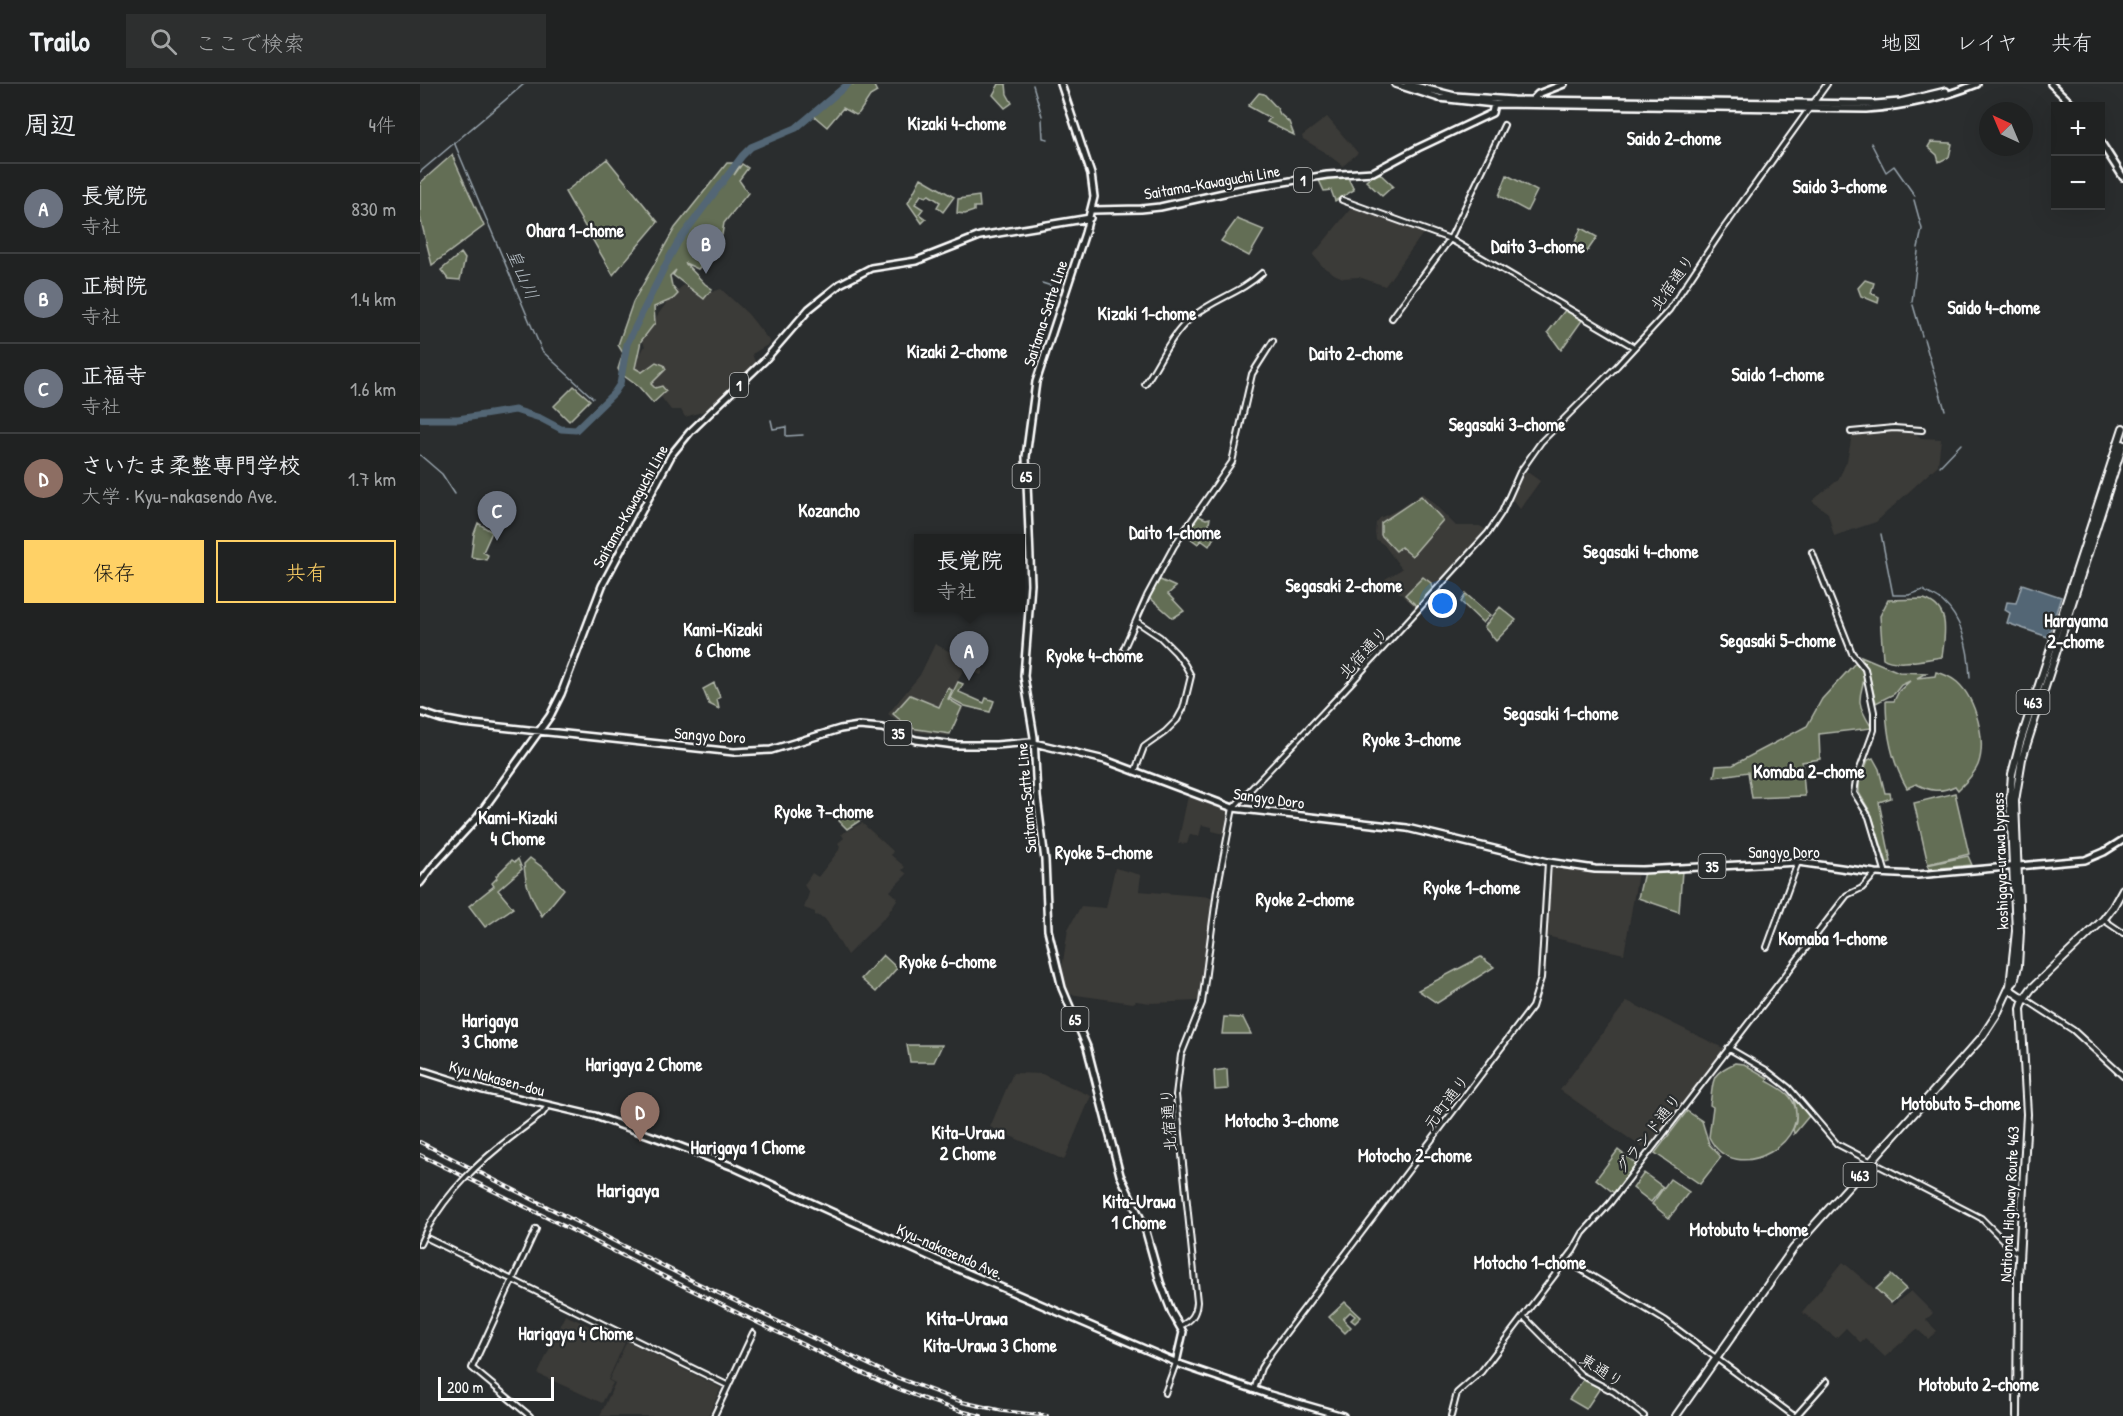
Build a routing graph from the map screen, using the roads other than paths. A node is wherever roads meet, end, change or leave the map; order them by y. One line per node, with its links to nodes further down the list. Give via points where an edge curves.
1 (1061, 84): 17 (main road, via 1093,182)
2 (1395, 84): 11 (main road, via 1451,100)
3 (1407, 84): 9 (main road, via 1464,98)
4 (1564, 84): 9 (main road, via 1538,94)
5 (1827, 84): 12 (street, 北宿通り)
6 (1967, 84): 12 (main road, via 1900,102)
7 (1977, 84): 12 (main road, via 1906,106 1866,110)
8 (2051, 84): 10 (main road)
9 (1532, 102): 11 (main road); 12 (main road)
10 (2070, 102)
11 (1494, 104): 17 (main road, Saitama-Kawaguchi Line / 1, via 1492,114 1373,172 1327,175 1160,207)
12 (1811, 106): 23 (street, 北宿通り, via 1674,304)
13 (1504, 125): 19 (street)
14 (2105, 149): 15 (main road)
15 (2123, 177)
16 (1342, 200): 19 (street)
17 (1093, 210): 18 (main road, Saitama-Satte Line)
18 (1090, 218): 33 (main road, Saitama-Kawaguchi Line / 1, via 980,236 916,261 871,268 832,289 809,309 764,361 690,432 668,460 602,586 561,694); 34 (main road, Saitama-Satte Line / 65, via 1036,382 1026,450 1031,584 1024,675)
19 (1450, 239): 21 (street); 23 (street)
20 (1262, 273): 24 (street, via 1245,288 1210,305 1185,324)
21 (1392, 318)
22 (1273, 341): 30 (street, via 1252,374 1232,462 1181,533)
23 (1634, 347): 36 (street, 北宿通り, via 1541,442 1520,472 1488,533)
24 (1145, 384)
25 (2123, 428): 40 (highway, koshigaya-urawa bypass / 463, via 2012,774)
26 (1922, 430): 27 (street)
27 (1851, 432)
28 (2123, 444): 40 (highway, koshigaya-urawa bypass / 463, via 2022,759 2015,801)
29 (1812, 552): 42 (street, via 1852,653 1865,669 1874,730 1854,793 1869,817)
30 (1136, 621): 31 (street); 35 (street, via 1160,637 1191,676 1177,720 1144,747)
31 (1124, 648)
32 (420, 712): 33 (main road, Sangyo Doro / 35, via 452,721)
33 (539, 732): 34 (main road, Sangyo Doro / 35, via 734,752 771,750 859,726 882,728 935,743); 43 (main road, Saitama-Kawaguchi Line, via 477,818)
34 (1035, 743): 35 (main road, Sangyo Doro / 35); 62 (main road, Saitama-Satte Line / 65, via 1053,958 1087,1047 1120,1175 1143,1220 1160,1282)
35 (1135, 771): 36 (main road, Sangyo Doro / 35)
36 (1233, 808): 38 (main road, Sangyo Doro / 35, via 1407,828); 62 (street, 北宿通り, via 1202,1003 1177,1072 1197,1302 1193,1316)
37 (2123, 840): 40 (main road, Sangyo Doro / 35, via 2085,860)
38 (1548, 862): 39 (main road, Sangyo Doro / 35, via 1642,870); 68 (street, 元町通り, via 1541,978 1532,1007 1272,1351)
39 (1798, 862): 41 (main road, Sangyo Doro / 35); 47 (street)
40 (2014, 865): 42 (main road, Sangyo Doro / 35, via 1917,875); 48 (highway, koshigaya-urawa bypass / 463, via 2016,931)
41 (1876, 873): 42 (main road, Sangyo Doro / 35); 50 (street, グランド通り, via 1845,898)
42 (1886, 874)
43 (420, 883)
44 (2123, 889): 45 (highway)
45 (2103, 920): 46 (street); 49 (highway)
46 (2123, 933)
47 (1767, 947)
48 (2010, 986): 49 (highway); 54 (highway, koshigaya-urawa bypass / 463, via 1982,1037)
49 (2024, 999): 52 (street, via 2073,1029); 58 (highway, National Highway Route 463, via 2021,1014 2026,1142)
50 (1728, 1048): 54 (street, via 1782,1081 1830,1138); 59 (street, グランド通り, via 1583,1233)
51 (420, 1070): 53 (main road, Kyu Nakasen-dou)
52 (2123, 1076)
53 (548, 1106): 57 (street, bridge, via 465,1177 444,1202); 65 (main road, Kyu-nakasendo Ave., via 603,1118 731,1166)
54 (1871, 1162): 58 (street, via 1981,1218); 64 (highway, koshigaya-urawa bypass / 463, via 1793,1249)
55 (536, 1230): 60 (street)
56 (429, 1239): 60 (street)
57 (420, 1244)
58 (2019, 1252): 77 (highway, National Highway Route 463)
59 (1567, 1261): 61 (street, グランド通り); 64 (street, via 1666,1321)
60 (513, 1280): 67 (street); 70 (street, via 472,1368)
61 (1524, 1317): 73 (street, グランド通り, via 1481,1372 1458,1392); 74 (street, 東通り, via 1581,1375 1614,1392)
62 (1180, 1326): 65 (main road, via 1183,1334)
63 (753, 1333): 67 (street)
64 (1717, 1359): 75 (highway, koshigaya-urawa bypass / 463); 76 (street)
65 (1176, 1363): 68 (main road, Kyu-nakasendo Ave.); 69 (street)
66 (1827, 1381): 76 (street)
67 (727, 1385): 71 (street)
68 (1254, 1390): 72 (main road, Kyu-nakasendo Ave.)
69 (1165, 1393)
70 (530, 1416)
71 (714, 1416)
72 (1343, 1416)
73 (1451, 1416)
74 (1644, 1416)
75 (1679, 1416)
76 (1795, 1416)
77 (2017, 1416)

